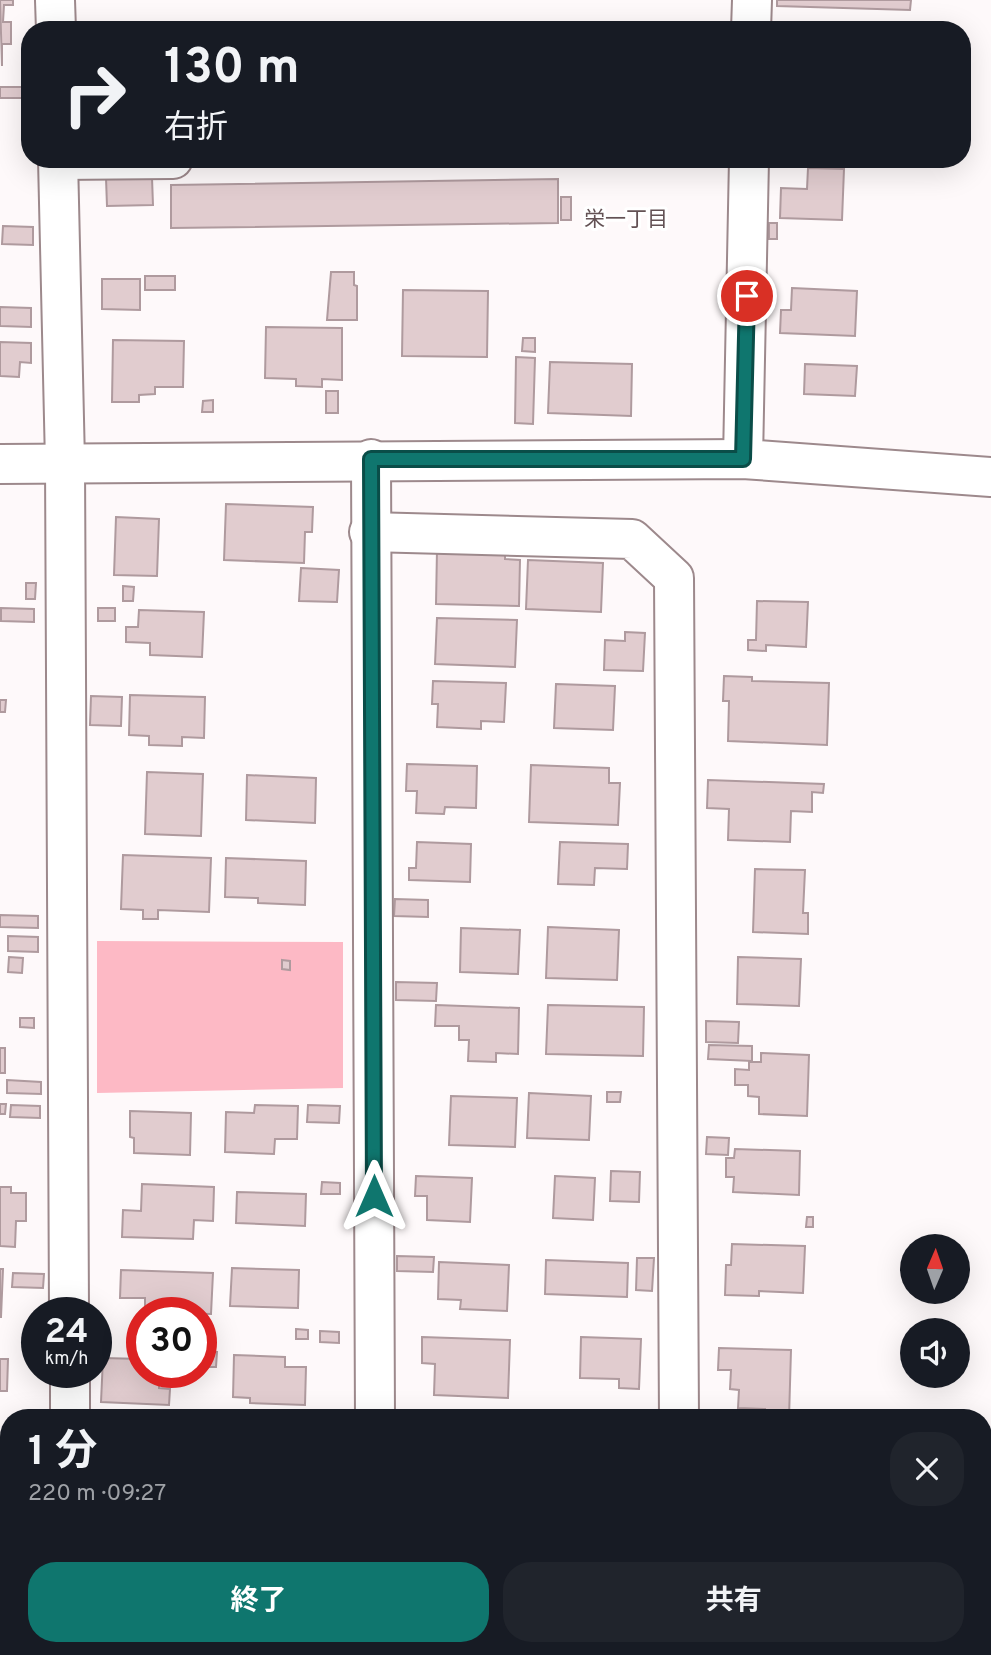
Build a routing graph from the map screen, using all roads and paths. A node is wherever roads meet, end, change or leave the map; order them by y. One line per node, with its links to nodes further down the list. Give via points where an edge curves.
1 (55, 0): 3 (street)
2 (752, 0): 4 (street)
3 (56, 21)
4 (751, 21)
5 (58, 168): 9 (street)
6 (749, 168): 8 (street)
7 (371, 459): 8 (street); 9 (street); 12 (street)
8 (743, 459): 11 (street)
9 (65, 463): 10 (street); 13 (street)
10 (0, 464)
11 (991, 477)
12 (369, 532): 16 (street); 17 (street, via 632,539 674,578)
13 (69, 1297)
14 (70, 1388): 15 (street)
15 (70, 1409)
16 (375, 1409)
17 (679, 1409)

